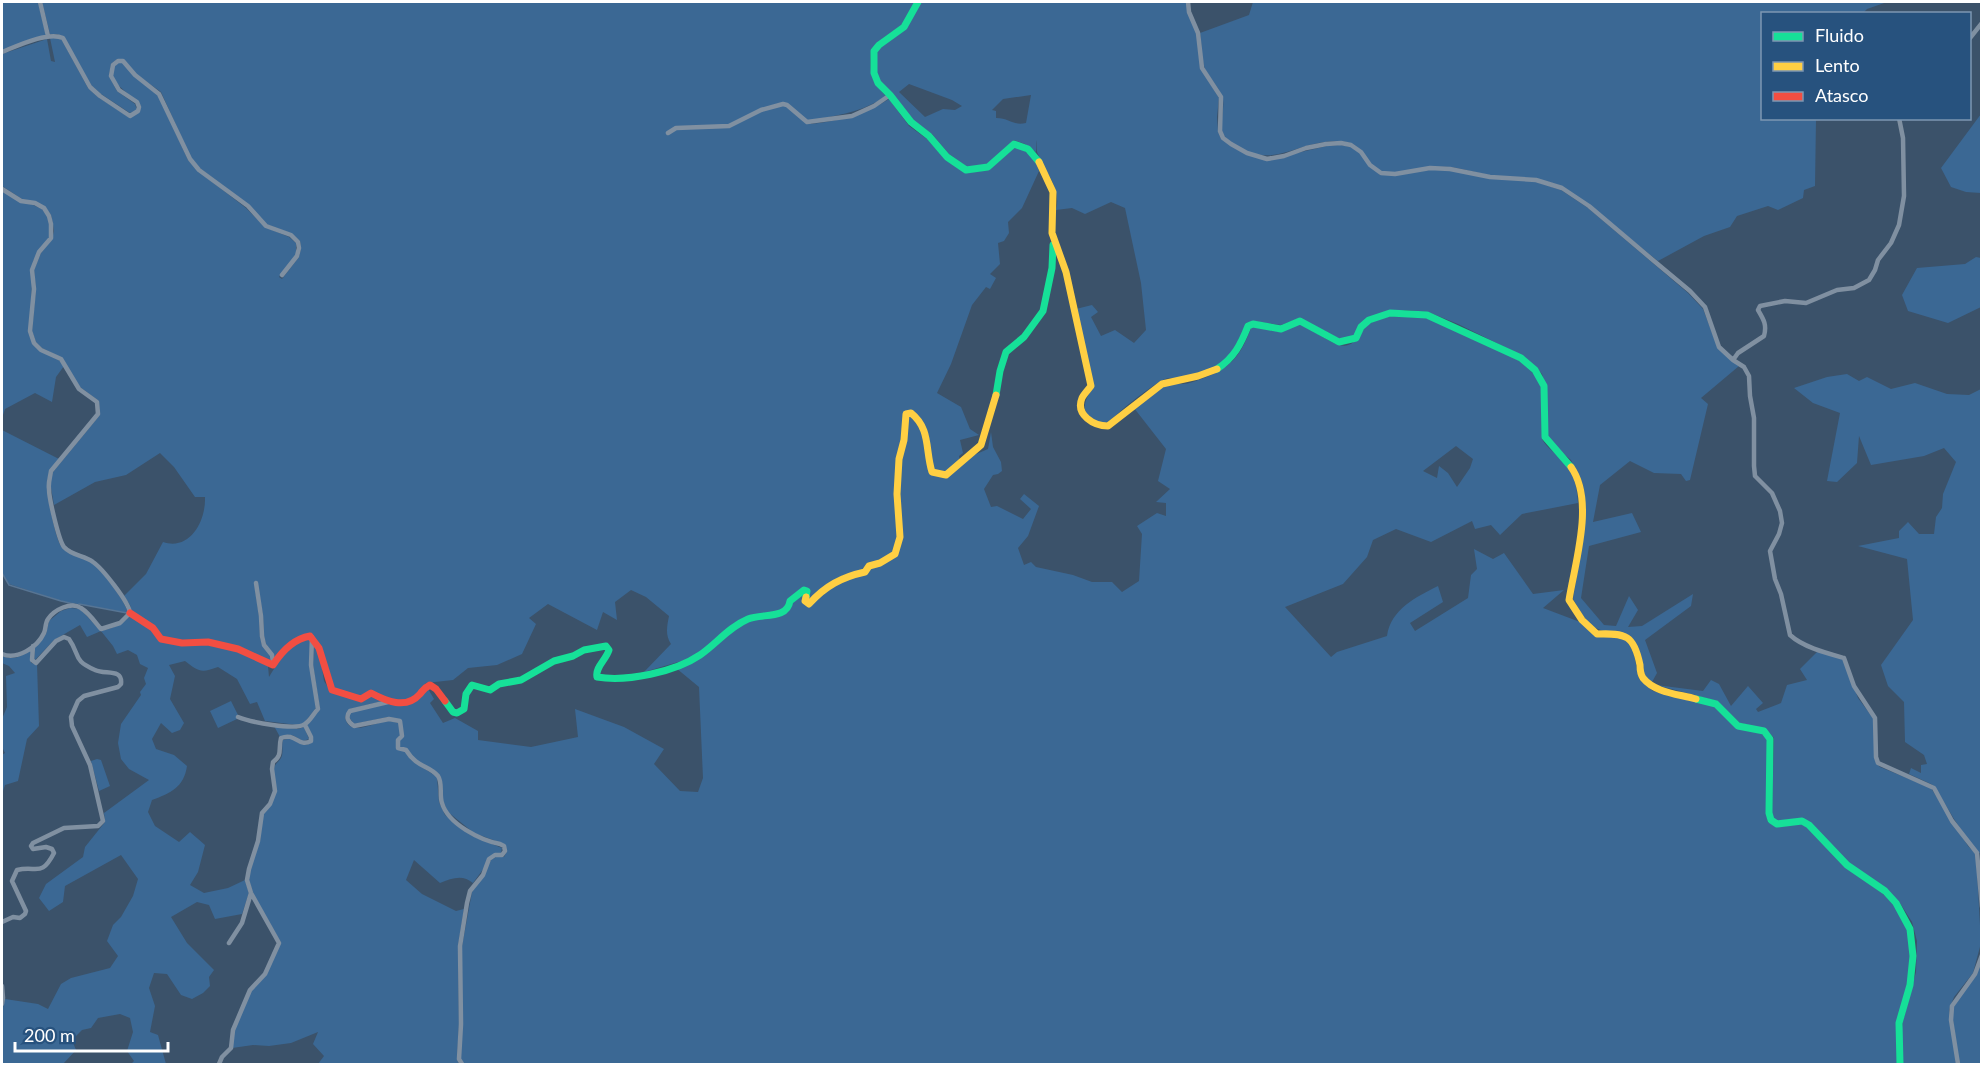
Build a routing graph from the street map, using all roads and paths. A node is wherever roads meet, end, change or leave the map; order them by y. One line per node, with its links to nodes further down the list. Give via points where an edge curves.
1 (40, 2): 5 (street)
2 (918, 2): 8 (street, via 904,27 874,51 874,73)
3 (1188, 2): 14 (street, via 1198,33 1202,68 1221,97 1220,131 1231,144 1267,159 1341,143 1361,152 1380,173 1450,169 1536,180 1562,188 1690,291 1705,307 1719,347)
4 (1982, 23): 6 (street)
5 (48, 36): 7 (street); 13 (street, via 63,38 90,87 130,116 139,106 119,90 111,76 112,65 123,61 159,94 190,159 200,170 248,206 266,226 291,235 298,242 297,256)
6 (1971, 37)
7 (2, 52)
8 (890, 95): 10 (street, via 852,116 807,122 787,105 777,105 729,126 676,128); 12 (street, via 911,122 966,170 988,167 1014,144 1033,153 1053,192)
9 (1899, 120): 14 (street, via 1904,196 1899,225 1869,280 1806,303 1785,301 1760,306 1758,310 1766,327 1764,336)
10 (668, 133)
11 (2, 189): 16 (street, via 21,201 44,208 50,216 51,238 39,252 32,270 30,331 34,343 61,359 79,389 98,407 98,414 51,471 49,493 59,534 63,546 72,553 95,562)
12 (1052, 234): 21 (street, via 1052,268 1042,311 1024,337 1006,352 981,445 946,475 932,472 922,423 911,413 906,414 897,494 900,537 892,557 869,566 865,572 831,583 809,604 805,601 805,590 790,601 784,612 749,618 693,660 675,666 618,679 597,677 599,664 609,650 597,646 490,690 472,685 464,709 457,713 430,685 405,703); 34 (street, via 1065,270 1091,386 1082,399 1082,410 1090,423 1103,427 1162,384 1203,375 1228,363 1248,326 1253,324 1281,329 1300,321 1339,342 1349,342 1376,317 1390,313 1427,315 1521,358 1535,370 1544,387 1545,437 1569,462 1580,486 1582,524 1569,600 1597,634 1619,633 1629,638 1636,647 1642,677 1655,688 1716,704 1738,726 1764,731 1770,739 1771,820 1777,824 1802,821 1809,825 1847,865 1877,884 1898,904 1910,923 1914,951 1899,1025)
13 (282, 275)
14 (1733, 360): 24 (street, via 1749,376 1755,476 1772,493 1780,512 1782,523 1770,551 1790,635 1844,658 1854,686 1875,718 1878,763 1932,786 1952,821)
15 (256, 583): 20 (street, via 262,636)
16 (130, 614): 18 (street, via 120,623 101,629 81,607 60,609 47,621 44,633); 20 (street, via 153,628 161,639 208,642 238,649)
17 (312, 637): 20 (street, via 300,638 281,652); 21 (street, via 320,647 326,680 332,690 361,699 371,693); 23 (street, via 311,665 318,709)
18 (33, 646): 19 (street, via 18,656); 27 (street, via 32,660 36,663 64,637 69,639 80,663 99,672 115,673 122,679 118,687 84,696 71,717 90,765 103,821 98,826 64,828 33,843 33,849 52,849 54,853 39,870 16,870 12,881 25,914)
19 (2, 654)
20 (273, 665)
21 (388, 702): 33 (street, via 350,711 348,721 354,726 389,719 400,722 402,736 398,748 438,776 446,814 473,835 504,846 502,855 489,859 467,903 460,946)
22 (238, 717): 23 (street, via 251,722)
23 (305, 725): 25 (street, via 310,741 302,743 293,736 281,738 281,753 273,762 275,791 262,813 247,880)
24 (1979, 853): 26 (street)
25 (251, 893): 28 (street, via 242,923); 32 (street, via 279,943 264,975 250,990 233,1030 231,1048)
26 (1982, 907)
27 (2, 922)
28 (229, 943)
29 (1982, 955): 35 (street, via 1975,974 1952,1006)
30 (2, 986): 31 (street)
31 (2, 1004)
32 (219, 1065)
33 (462, 1065)
34 (1900, 1065)
35 (1958, 1065)

